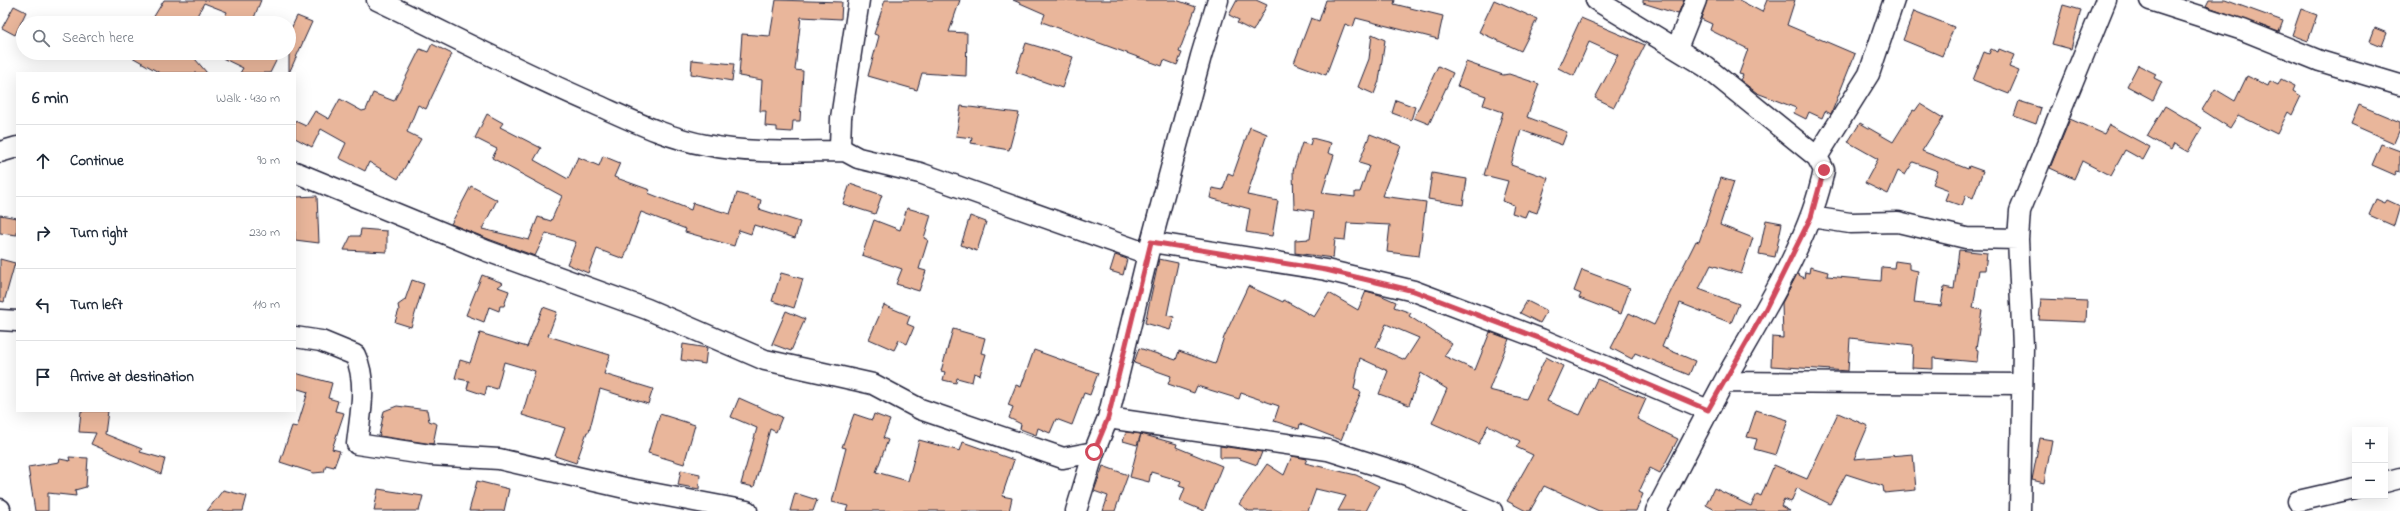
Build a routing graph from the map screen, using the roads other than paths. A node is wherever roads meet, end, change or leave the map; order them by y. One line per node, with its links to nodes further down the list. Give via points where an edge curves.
1 (377, 0): 12 (street, via 496,56 534,78 654,130 687,141 729,148)
2 (859, 0): 12 (street, via 841,118 840,146)
3 (1218, 0): 18 (street)
4 (1596, 0): 9 (street)
5 (1696, 0): 9 (street)
6 (1894, 0): 14 (street, via 1869,74)
7 (2106, 0): 17 (street, via 2020,211)
8 (2150, 0): 10 (street, via 2256,35 2320,61)
9 (1677, 48): 14 (street, via 1706,67)
10 (2400, 85)
11 (16, 147): 13 (street)
12 (845, 151): 18 (street, via 858,158 920,173)
13 (0, 152)
14 (1817, 157): 16 (street, via 1824,170)
15 (296, 172): 27 (street, via 487,251 646,309 765,360 873,384 893,397 934,415)
16 (1811, 217): 17 (street, via 1850,222 1898,222 1966,238); 22 (street, via 1764,312)
17 (2018, 239): 23 (street, via 2023,346)
18 (1149, 248): 24 (street, via 1326,270 1414,291 1541,339); 25 (street)
19 (0, 320): 20 (street)
20 (16, 321)
21 (296, 337): 33 (street, via 321,341 355,355 361,367 362,390 357,444 430,455 499,459 625,488)
22 (1724, 382): 23 (street); 24 (street)
23 (2022, 384): 37 (street)
24 (1708, 410): 36 (street)
25 (1108, 418): 26 (street); 35 (street, via 1328,450 1407,476)
26 (1094, 452): 27 (street); 30 (street)
27 (1063, 458): 30 (street)
28 (2400, 478): 29 (street)
29 (2388, 481)
30 (1084, 484): 34 (street)
31 (2352, 489): 32 (street)
32 (2298, 501)
33 (747, 511)
34 (1076, 511)
35 (1492, 511)
36 (1656, 511)
37 (2020, 511)

